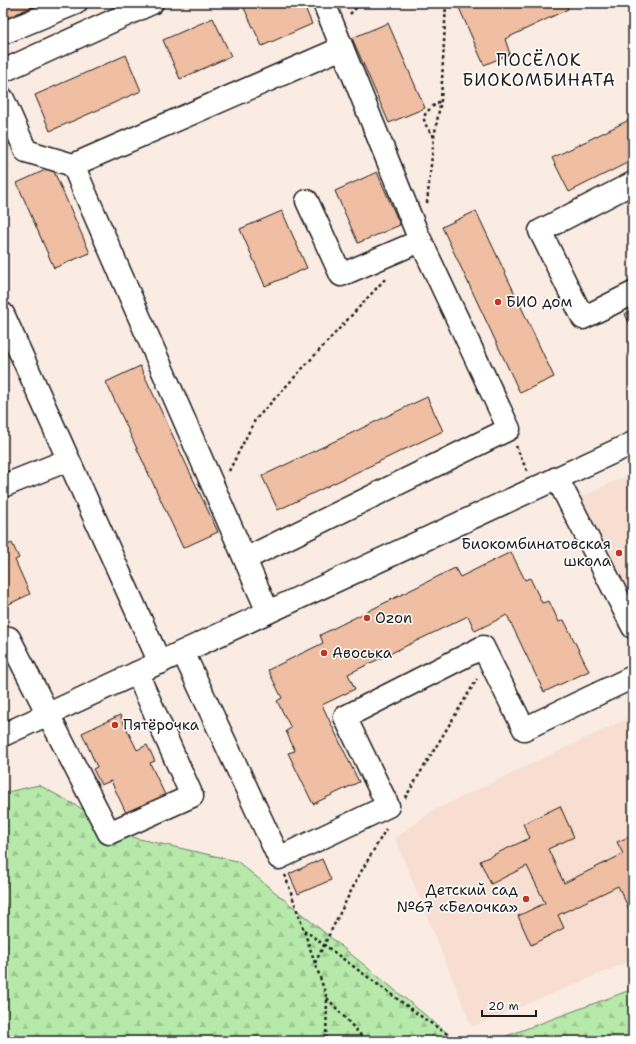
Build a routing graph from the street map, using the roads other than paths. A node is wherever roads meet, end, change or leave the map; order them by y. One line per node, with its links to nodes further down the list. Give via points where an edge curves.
1 (76, 3): 4 (street)
2 (152, 3): 6 (street)
3 (324, 3): 5 (street)
4 (3, 32)
5 (342, 48): 8 (street); 11 (street)
6 (3, 71)
7 (3, 99): 8 (street, via 26,150)
8 (73, 165): 18 (street)
9 (633, 183): 12 (street, via 540,231 583,318)
10 (307, 201): 11 (street, via 342,275)
11 (420, 241): 18 (street, via 509,429)
12 (633, 294)
13 (3, 314): 15 (street)
14 (633, 443): 16 (street)
15 (68, 460): 17 (street); 23 (street)
16 (557, 478): 19 (street); 20 (street)
17 (3, 486)
18 (245, 559): 19 (street)
19 (268, 612): 22 (street)
20 (633, 627)
21 (3, 639): 26 (street, via 9,638)
22 (183, 652): 23 (street); 25 (street, via 278,858 388,806 345,717 483,647 524,729)
23 (160, 663): 24 (street)
24 (137, 673): 26 (street); 26 (street, via 192,796 109,833)
25 (633, 677)
26 (47, 715): 27 (street)
27 (3, 735)

